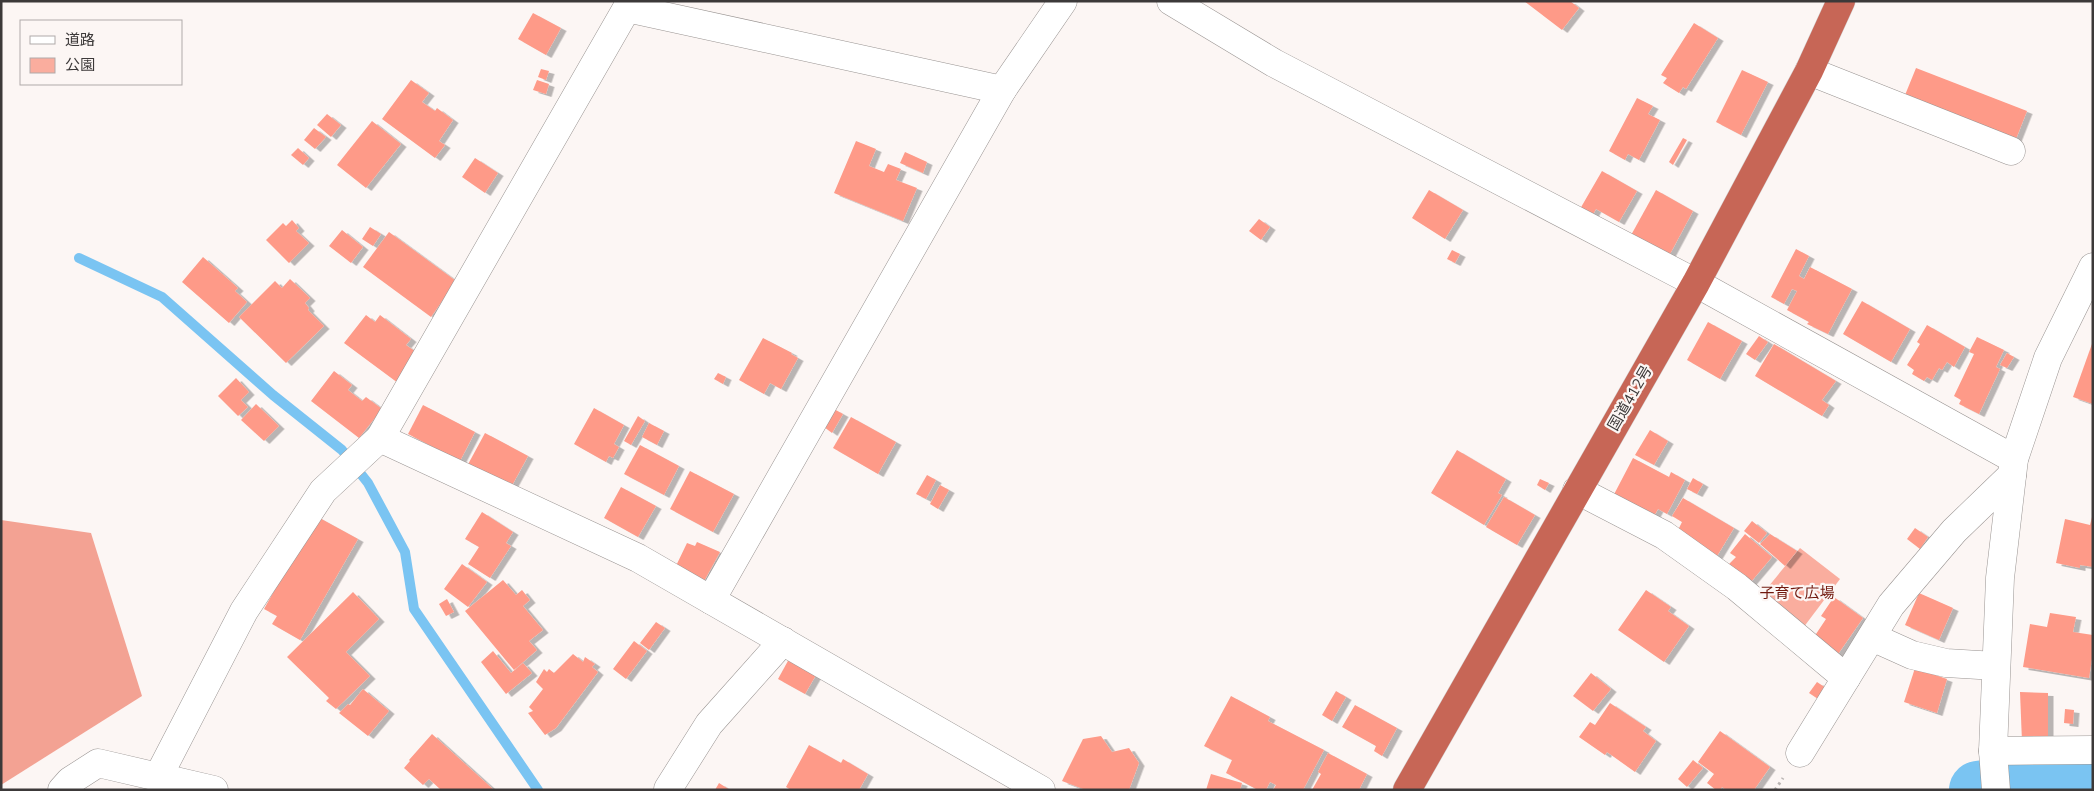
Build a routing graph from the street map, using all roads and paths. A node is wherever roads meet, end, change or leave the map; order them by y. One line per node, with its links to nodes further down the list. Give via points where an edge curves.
1 (1063, 1): 6 (street)
2 (1171, 1): 9 (street, via 1274,63)
3 (1841, 1): 5 (highway, 国道412号)
4 (629, 5): 6 (street); 10 (street)
5 (1809, 71): 7 (street); 9 (highway, 国道412号)
6 (1002, 90): 13 (street)
7 (2011, 151)
8 (2093, 267): 11 (street, via 2048,358)
9 (1696, 283): 11 (street); 12 (highway, 国道412号)
10 (380, 438): 13 (street, via 638,558); 21 (street, via 323,491 244,611)
11 (2013, 467): 14 (street, via 1891,605); 16 (street, via 2000,578)
12 (1577, 490): 17 (street, via 1664,535 1737,587); 26 (highway, 国道412号)
13 (711, 600): 15 (street)
14 (1872, 637): 16 (street, via 1912,655 1946,663); 17 (street)
15 (783, 641): 22 (street, via 709,724); 25 (street)
16 (1996, 666): 19 (street)
17 (1846, 678): 20 (street)
18 (2093, 750): 19 (street)
19 (1993, 751): 27 (street)
20 (1800, 753)
21 (158, 777): 23 (street, via 98,763); 24 (street)
22 (668, 789)
23 (62, 790)
24 (214, 790)
25 (1041, 790)
26 (1407, 790)
27 (1996, 790)

